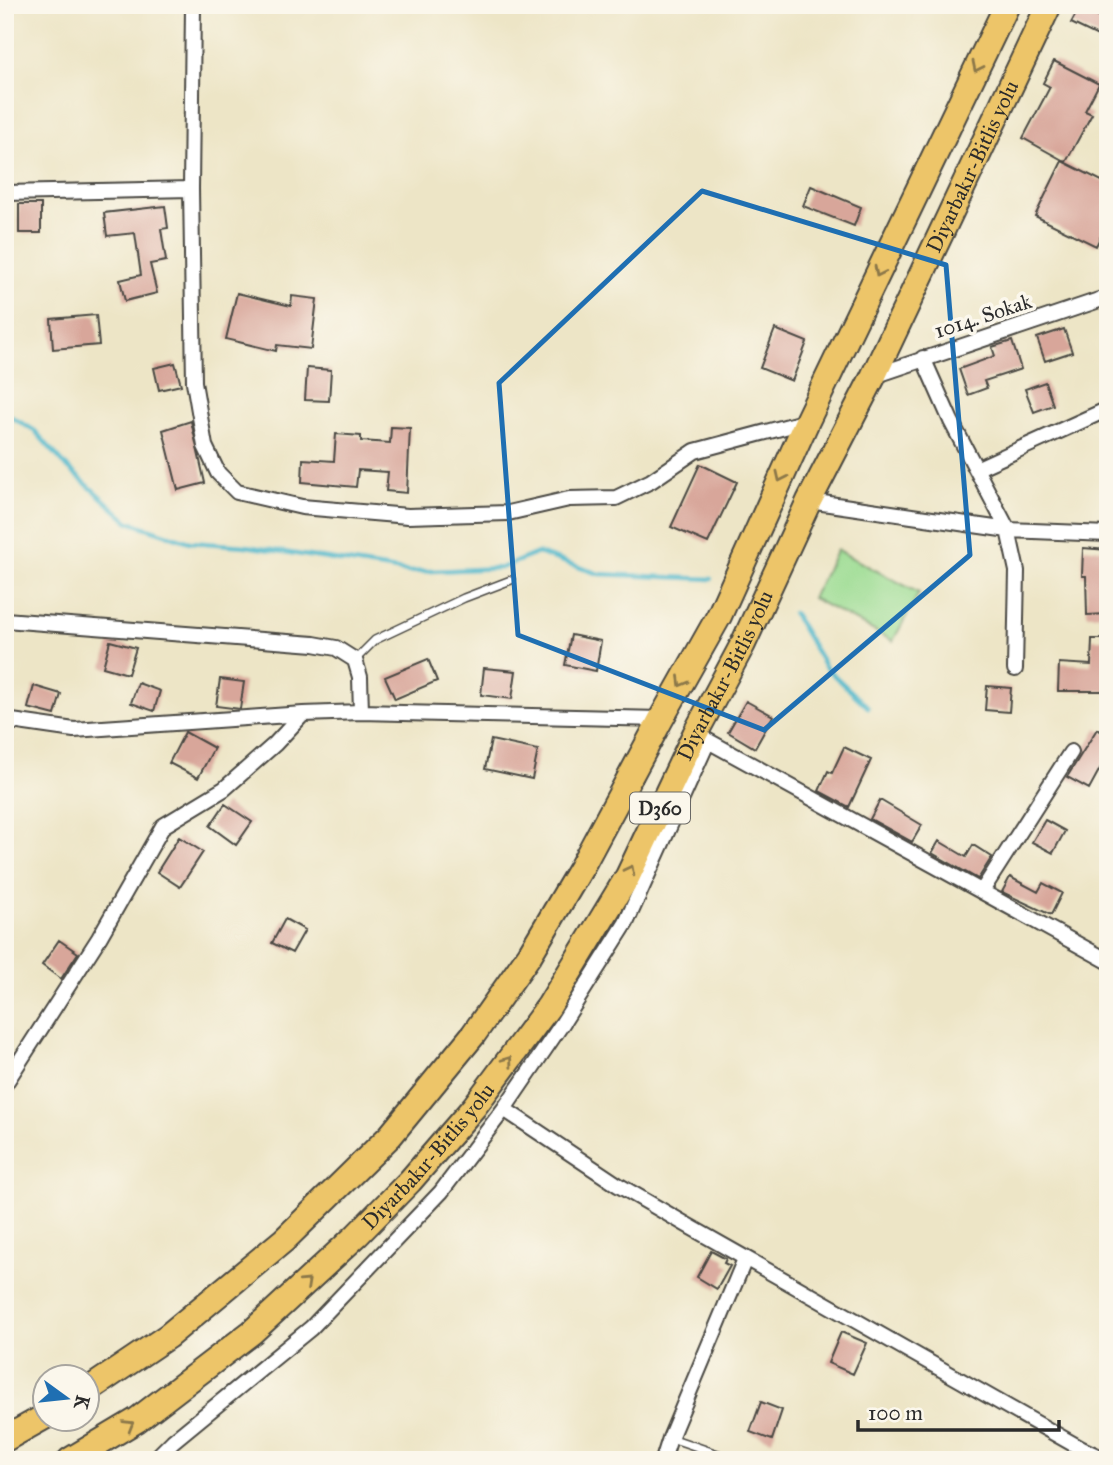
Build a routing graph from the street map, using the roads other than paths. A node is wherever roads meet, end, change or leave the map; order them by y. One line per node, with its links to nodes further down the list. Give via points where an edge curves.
1 (193, 5): 4 (street)
2 (1007, 5): 10 (highway, Diyarbakır-Bitlis yolu / D360, one-way to 10)
3 (1049, 5): 8 (highway, Diyarbakır-Bitlis yolu / D360)
4 (191, 189): 5 (street); 10 (street, via 194,382 205,446 218,473 237,492 302,508 408,516 509,513 569,499 616,498 695,451)
5 (5, 193)
6 (1108, 297): 7 (street, 1014. Sokak)
7 (923, 358): 8 (street, 1014. Sokak); 11 (street)
8 (873, 377): 12 (highway, Diyarbakır-Bitlis yolu / D360)
9 (1108, 409): 11 (street)
10 (807, 421): 21 (highway, Diyarbakır-Bitlis yolu / D360, one-way to 21, via 719,616)
11 (976, 469): 13 (street)
12 (809, 500): 13 (street); 23 (highway, Diyarbakır-Bitlis yolu / D360)
13 (1008, 530): 14 (street); 18 (street, via 1017,571)
14 (1108, 534)
15 (511, 580): 17 (lane, via 375,640)
16 (5, 620): 17 (street, via 314,644 336,648)
17 (355, 660): 19 (street)
18 (1015, 669)
19 (360, 712): 20 (street); 21 (street)
20 (303, 714): 22 (street, via 74,730); 27 (street, via 224,789 163,826 99,938)
21 (661, 719): 30 (highway, Diyarbakır-Bitlis yolu / D360, via 530,954 473,1035 390,1136 284,1240 168,1336)
22 (5, 720)
23 (702, 737): 25 (street); 28 (street, via 626,923); 34 (highway, Diyarbakır-Bitlis yolu / D360, one-way to 23, via 137,1420 252,1332 410,1181 474,1107 549,1006 628,876)
24 (1071, 752): 25 (street)
25 (982, 891): 26 (street)
26 (1105, 954)
27 (5, 1084)
28 (504, 1109): 29 (street, via 618,1185); 35 (street, via 441,1192 311,1328)
29 (746, 1259): 32 (street); 38 (street)
30 (102, 1381)
31 (32, 1424): 33 (highway)
32 (670, 1438): 36 (street); 37 (lane)
33 (5, 1439)
34 (70, 1460)
35 (154, 1460)
36 (663, 1460)
37 (734, 1460)
38 (1106, 1460)

